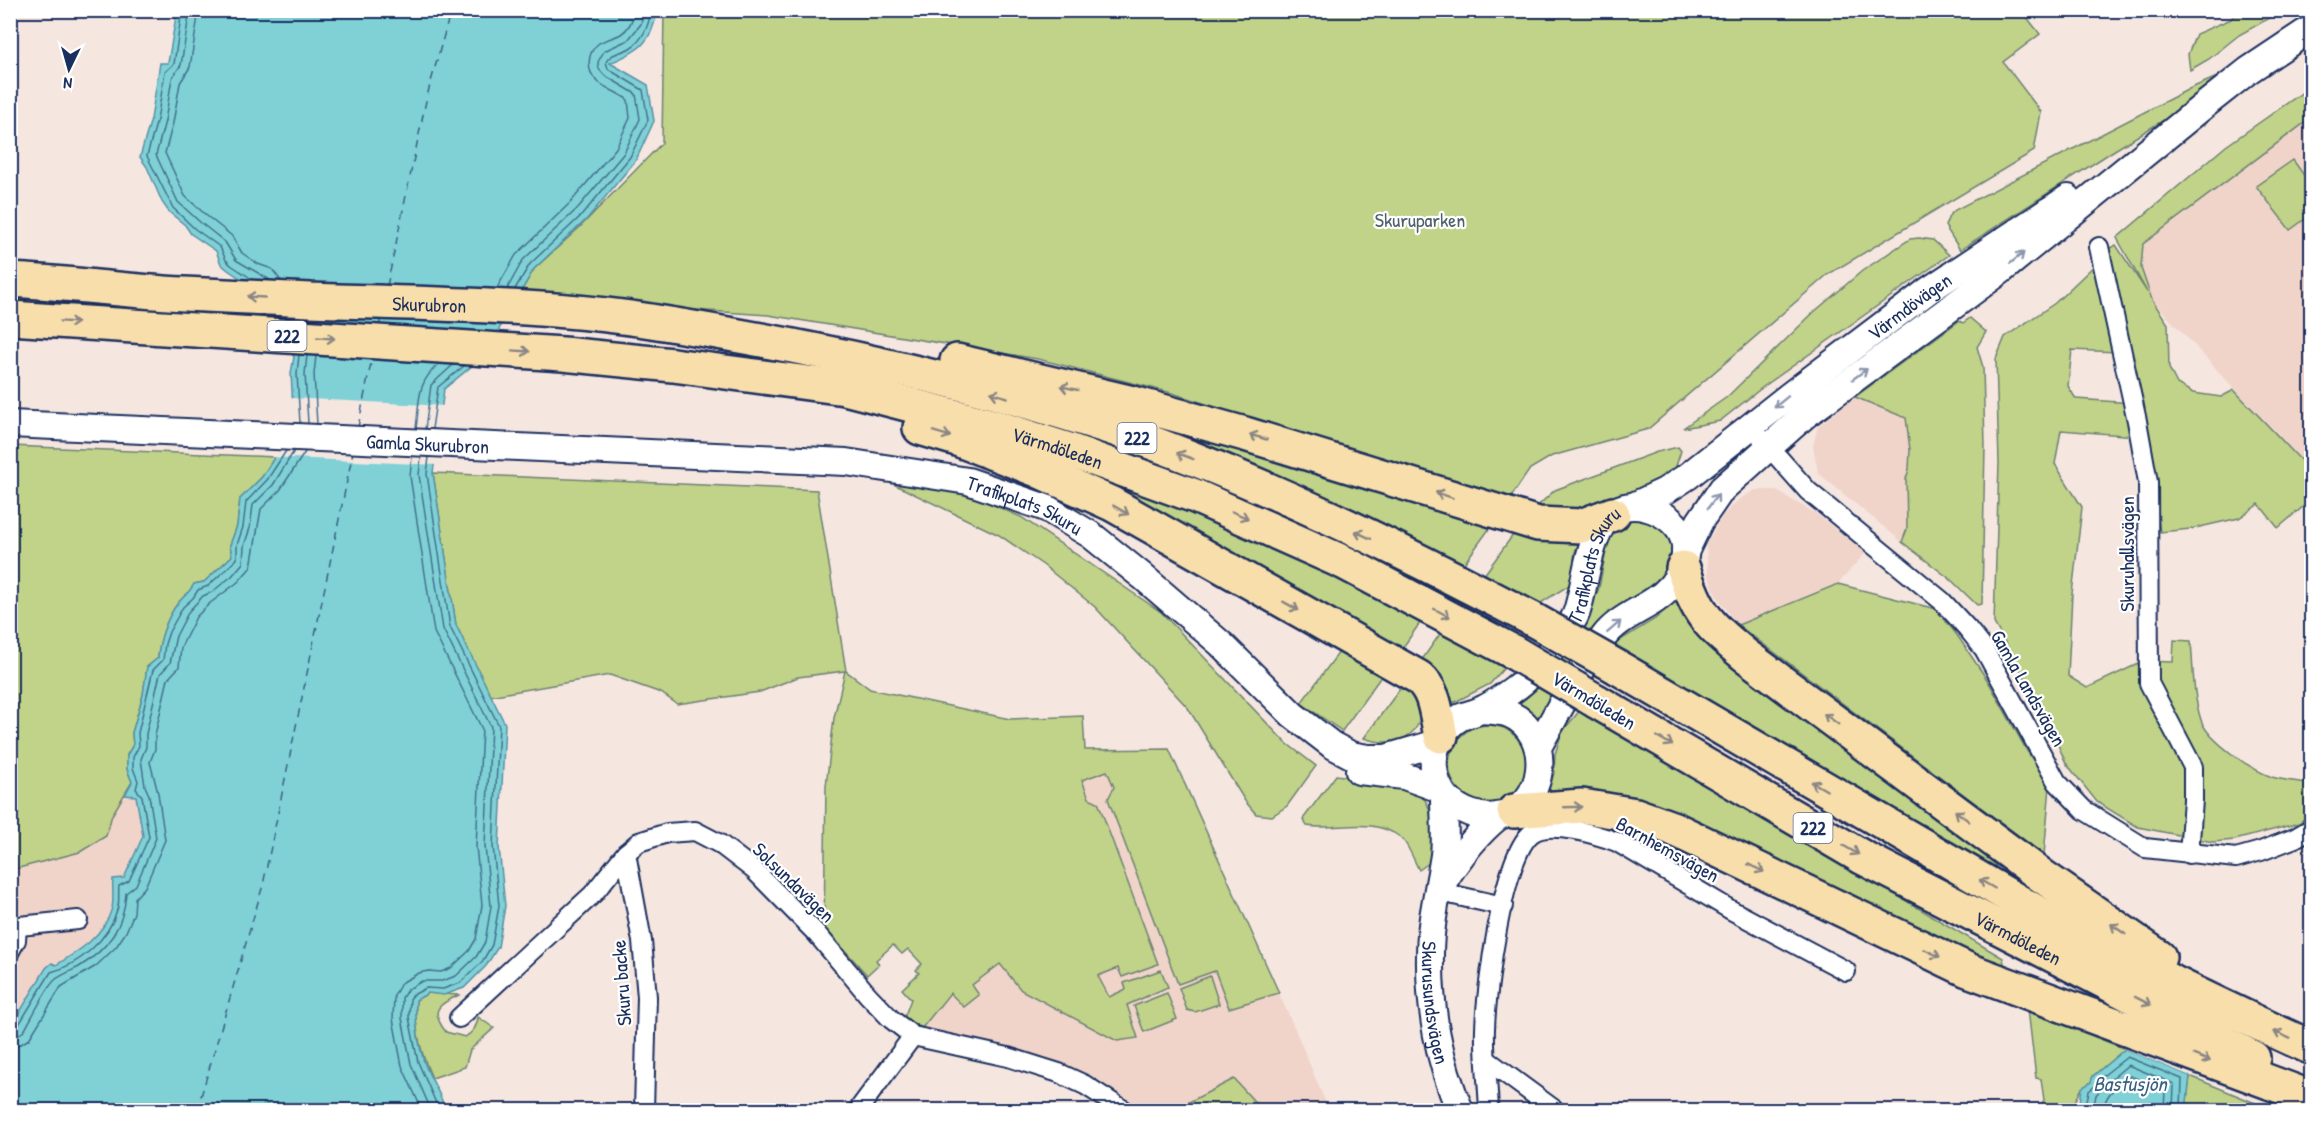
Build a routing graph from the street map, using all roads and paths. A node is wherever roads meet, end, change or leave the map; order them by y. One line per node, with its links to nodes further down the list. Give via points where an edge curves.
1 (2312, 28): 2 (main road, Värmdövägen, via 2249,70)
2 (2193, 115): 8 (main road, Värmdövägen, one-way to 8, via 1929,290); 9 (main road, Värmdövägen, one-way to 2, via 2002,270)
3 (2099, 248): 21 (street, Skuruhallsvägen, via 2148,482 2149,683 2193,767)
4 (10, 278): 6 (highway, Skurubron / 222, one-way to 4, via 767,325 566,311 182,294)
5 (10, 318): 6 (highway, Skurubron / 222, one-way to 6, via 563,354 674,365)
6 (844, 373): 11 (highway, one-way to 6, via 1581,526 1512,517 1298,449 1133,403 946,358); 14 (highway, one-way to 14, via 880,416 957,439 1112,504 1418,677 1427,684 1433,698); 29 (highway, Värmdöleden / 222, one-way to 6, bridge, via 2038,913 1520,612 1221,469 1113,429 962,385); 33 (highway, Värmdöleden / 222, one-way to 33, bridge, via 1153,480 1275,530 1500,645 1862,856)
7 (10, 424): 10 (main road, Gamla Skurubron)
8 (1751, 427): 9 (street, Gamla Landsvägen); 11 (main road, Värmdövägen, via 1676,485)
9 (1768, 446): 12 (main road, Värmdövägen, one-way to 9, via 1709,505); 21 (street, Gamla Landsvägen, via 1808,491 1942,602 1966,628 1984,650 2057,782 2084,810 2145,848)
10 (846, 462): 16 (main road, Trafikplats Skuru, via 968,481 1046,507 1091,535 1175,606 1217,658 1306,746)
11 (1623, 510): 12 (main road, Trafikplats Skuru, via 1656,511 1672,520 1685,542); 13 (main road, Trafikplats Skuru, via 1602,525 1594,539 1575,617 1532,675)
12 (1684, 560): 15 (main road, Trafikplats Skuru, one-way to 12, via 1564,696 1604,636 1669,588); 29 (highway, one-way to 12, via 2042,876 1716,632 1696,604)
13 (1481, 710): 14 (main road, Trafikplats Skuru, via 1460,718); 15 (main road, via 1518,719)
14 (1439, 739): 16 (main road, Trafikplats Skuru, via 1386,758); 17 (main road, via 1434,765)
15 (1538, 747): 18 (main road, Trafikplats Skuru, via 1539,780 1526,801)
16 (1337, 756): 17 (main road, Trafikplats Skuru)
17 (1442, 792): 18 (main road, Trafikplats Skuru, via 1463,811 1475,815); 22 (main road, Skurusundsvägen, via 1444,854)
18 (1507, 813): 22 (main road, via 1489,824); 34 (highway, one-way to 34, via 1582,806 1635,815 1968,970)
19 (2312, 828): 21 (street, Gamla Landsvägen, via 2236,858)
20 (626, 853): 28 (street, Solsundavägen, via 594,894); 30 (street, Solsundavägen, via 639,842 676,832 695,831 720,844 754,870 816,933 868,995); 35 (street, Skuru backe, via 648,997)
21 (2189, 854)
22 (1436, 891): 23 (street); 38 (main road, Skurusundsvägen, via 1430,954 1434,1019 1442,1059)
23 (1503, 906): 27 (street, Barnhemsvägen, via 1519,849 1533,832 1543,828 1566,829 1617,842 1731,910); 32 (street, Barnhemsvägen, via 1486,995)
24 (78, 920): 25 (street)
25 (14, 926): 26 (street, via 16,940)
26 (10, 951)
27 (1846, 971)
28 (459, 1018)
29 (2253, 1022): 31 (highway, Värmdöleden / 222, one-way to 29)
30 (913, 1036): 36 (street); 37 (street, Solsundavägen, via 1059,1073)
31 (2312, 1048)
32 (1487, 1060): 39 (street, Barnhemsvägen); 40 (street)
33 (2312, 1088)
34 (2312, 1098)
35 (644, 1110)
36 (858, 1110)
37 (1124, 1110)
38 (1460, 1110)
39 (1489, 1110)
40 (1555, 1110)

